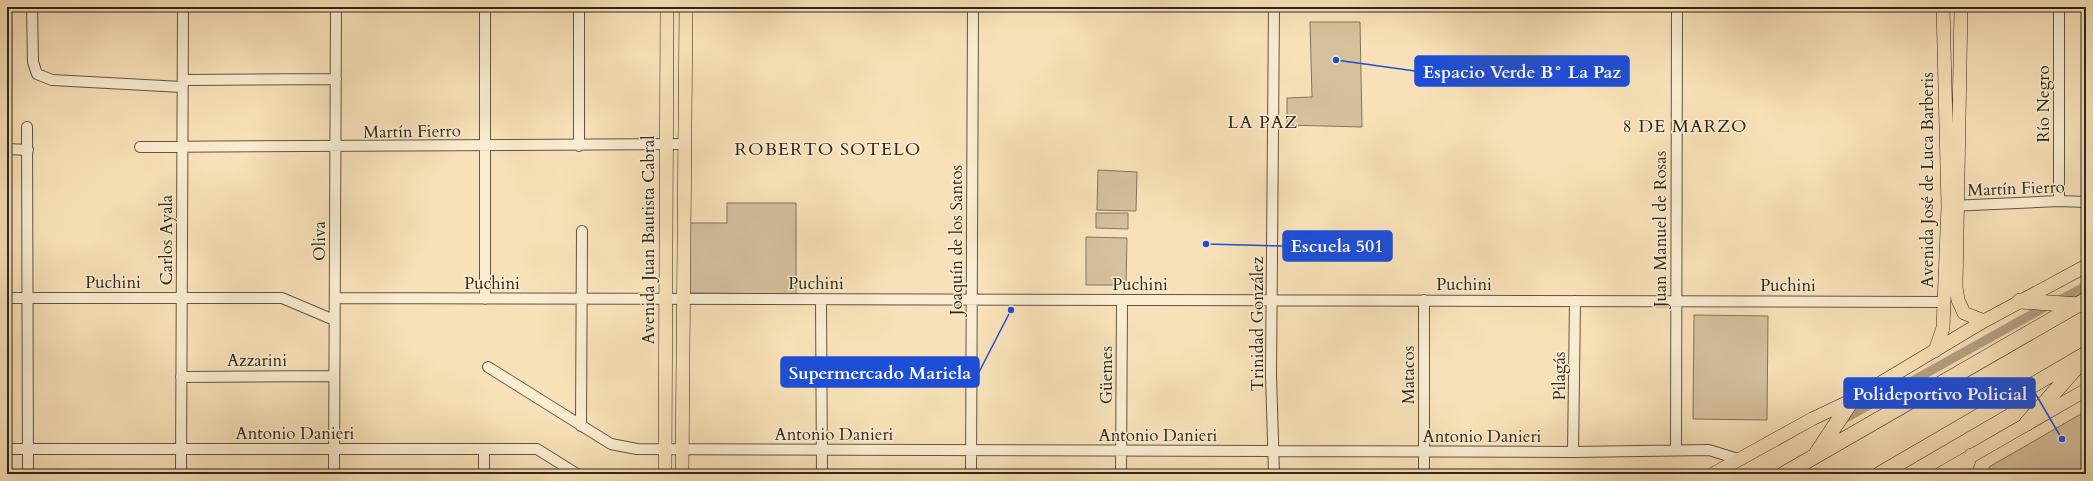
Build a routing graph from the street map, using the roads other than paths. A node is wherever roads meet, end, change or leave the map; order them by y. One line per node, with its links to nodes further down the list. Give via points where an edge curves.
1 (32, 7): 15 (street, via 33,62 37,74 52,80)
2 (183, 7): 15 (street, Carlos Ayala)
3 (336, 7): 14 (street, Oliva)
4 (485, 7): 19 (street)
5 (578, 7): 20 (street)
6 (667, 7): 18 (main road, Avenida Juan Bautista Cabral)
7 (686, 7): 17 (main road, Avenida Juan Bautista Cabral)
8 (973, 7): 40 (street, Joaquín de los Santos)
9 (1274, 7): 43 (street, Trinidad González)
10 (1677, 7): 45 (street, Juan Manuel de Rosas)
11 (1943, 7): 28 (main road, Avenida José de Luca Barberis)
12 (1961, 7): 28 (main road, Avenida José de Luca Barberis)
13 (2059, 7): 26 (street, Río Negro)
14 (336, 79): 15 (street); 22 (street, Oliva)
15 (182, 83): 23 (street, Carlos Ayala)
16 (27, 127): 25 (street)
17 (684, 144): 18 (street, Martín Fierro); 38 (main road, Avenida Juan Bautista Cabral)
18 (667, 145): 20 (street, Martín Fierro); 37 (main road, Avenida Juan Bautista Cabral)
19 (484, 146): 20 (street, Martín Fierro); 22 (street, Martín Fierro); 35 (street)
20 (579, 146)
21 (140, 147): 23 (street, Martín Fierro)
22 (336, 147): 23 (street, Martín Fierro); 34 (street, Oliva)
23 (182, 148): 33 (street, Carlos Ayala)
24 (7, 149): 25 (street)
25 (28, 150): 32 (street)
26 (2059, 202): 27 (street, Martín Fierro); 28 (street, Martín Fierro)
27 (2086, 202)
28 (1953, 206): 47 (main road, Avenida José de Luca Barberis); 50 (main road, Avenida José de Luca Barberis, via 1958,300 1964,314)
29 (582, 231): 36 (street)
30 (2086, 266): 46 (main road)
31 (7, 298): 32 (street, Puchini)
32 (28, 298): 33 (street, Puchini); 61 (street)
33 (181, 298): 49 (street, Puchini, via 282,298); 55 (street, Carlos Ayala)
34 (335, 298): 35 (street, Puchini); 49 (street, Oliva)
35 (485, 299): 36 (street, Puchini)
36 (580, 299): 37 (street, Puchini); 59 (street)
37 (666, 299): 38 (street, Puchini); 65 (main road, Avenida Juan Bautista Cabral)
38 (682, 299): 39 (street, Puchini); 66 (main road, Avenida Juan Bautista Cabral)
39 (820, 299): 40 (street, Puchini); 67 (street)
40 (972, 299): 41 (street, Puchini); 68 (street, Joaquín de los Santos)
41 (1122, 300): 43 (street, Puchini); 70 (street, Güemes)
42 (1424, 300): 43 (street, Puchini); 44 (street, Puchini); 72 (street, Matacos)
43 (1272, 301): 71 (street, Trinidad González)
44 (1575, 301): 45 (street, Puchini); 73 (street, Pilagás)
45 (1676, 301): 47 (street, Puchini); 69 (street, Juan Manuel de Rosas)
46 (2020, 301): 48 (highway); 50 (main road)
47 (1945, 302): 51 (main road, Avenida José de Luca Barberis, via 1943,328)
48 (2082, 302): 75 (highway)
49 (334, 320): 54 (street, Oliva)
50 (1984, 321): 51 (main road)
51 (1935, 350): 57 (main road)
52 (2086, 355): 58 (highway); 91 (highway)
53 (488, 367): 59 (street, Antonio Danieri)
54 (334, 376): 55 (street, Azzarini); 63 (street, Oliva)
55 (181, 377): 62 (street, Carlos Ayala)
56 (2086, 390): 58 (main road)
57 (1852, 400): 75 (highway); 76 (main road)
58 (2027, 423): 74 (main road)
59 (581, 426): 65 (street, Antonio Danieri, via 611,444 637,449)
60 (7, 449): 61 (street, Antonio Danieri)
61 (28, 449): 62 (street, Antonio Danieri); 77 (street)
62 (181, 449): 63 (street, Antonio Danieri); 78 (street, Carlos Ayala)
63 (334, 449): 64 (street, Antonio Danieri); 79 (street, Oliva)
64 (484, 449): 80 (street); 81 (street, Antonio Danieri, via 537,449)
65 (666, 449): 66 (street, Antonio Danieri); 82 (main road, Avenida Juan Bautista Cabral)
66 (682, 449): 67 (street, Antonio Danieri); 83 (main road, Avenida Juan Bautista Cabral)
67 (822, 450): 68 (street, Antonio Danieri); 84 (street)
68 (971, 450): 70 (street, Antonio Danieri); 85 (street, Joaquín de los Santos)
69 (1676, 450): 73 (street, Antonio Danieri); 76 (street, Antonio Danieri, via 1709,450)
70 (1122, 451): 71 (street, Antonio Danieri); 86 (street, Güemes)
71 (1274, 451): 72 (street, Antonio Danieri); 87 (street, Trinidad González)
72 (1424, 452): 73 (street, Antonio Danieri); 88 (street, Matacos)
73 (1573, 452)
74 (1971, 455): 92 (main road); 93 (main road)
75 (1814, 456): 90 (highway)
76 (1738, 460): 89 (main road)
77 (28, 474)
78 (181, 474)
79 (334, 474)
80 (484, 474)
81 (577, 474)
82 (665, 474)
83 (682, 474)
84 (822, 474)
85 (971, 474)
86 (1121, 474)
87 (1274, 474)
88 (1424, 474)
89 (1713, 474)
90 (1784, 474)
91 (1880, 474)
92 (1940, 474)
93 (1964, 474)

